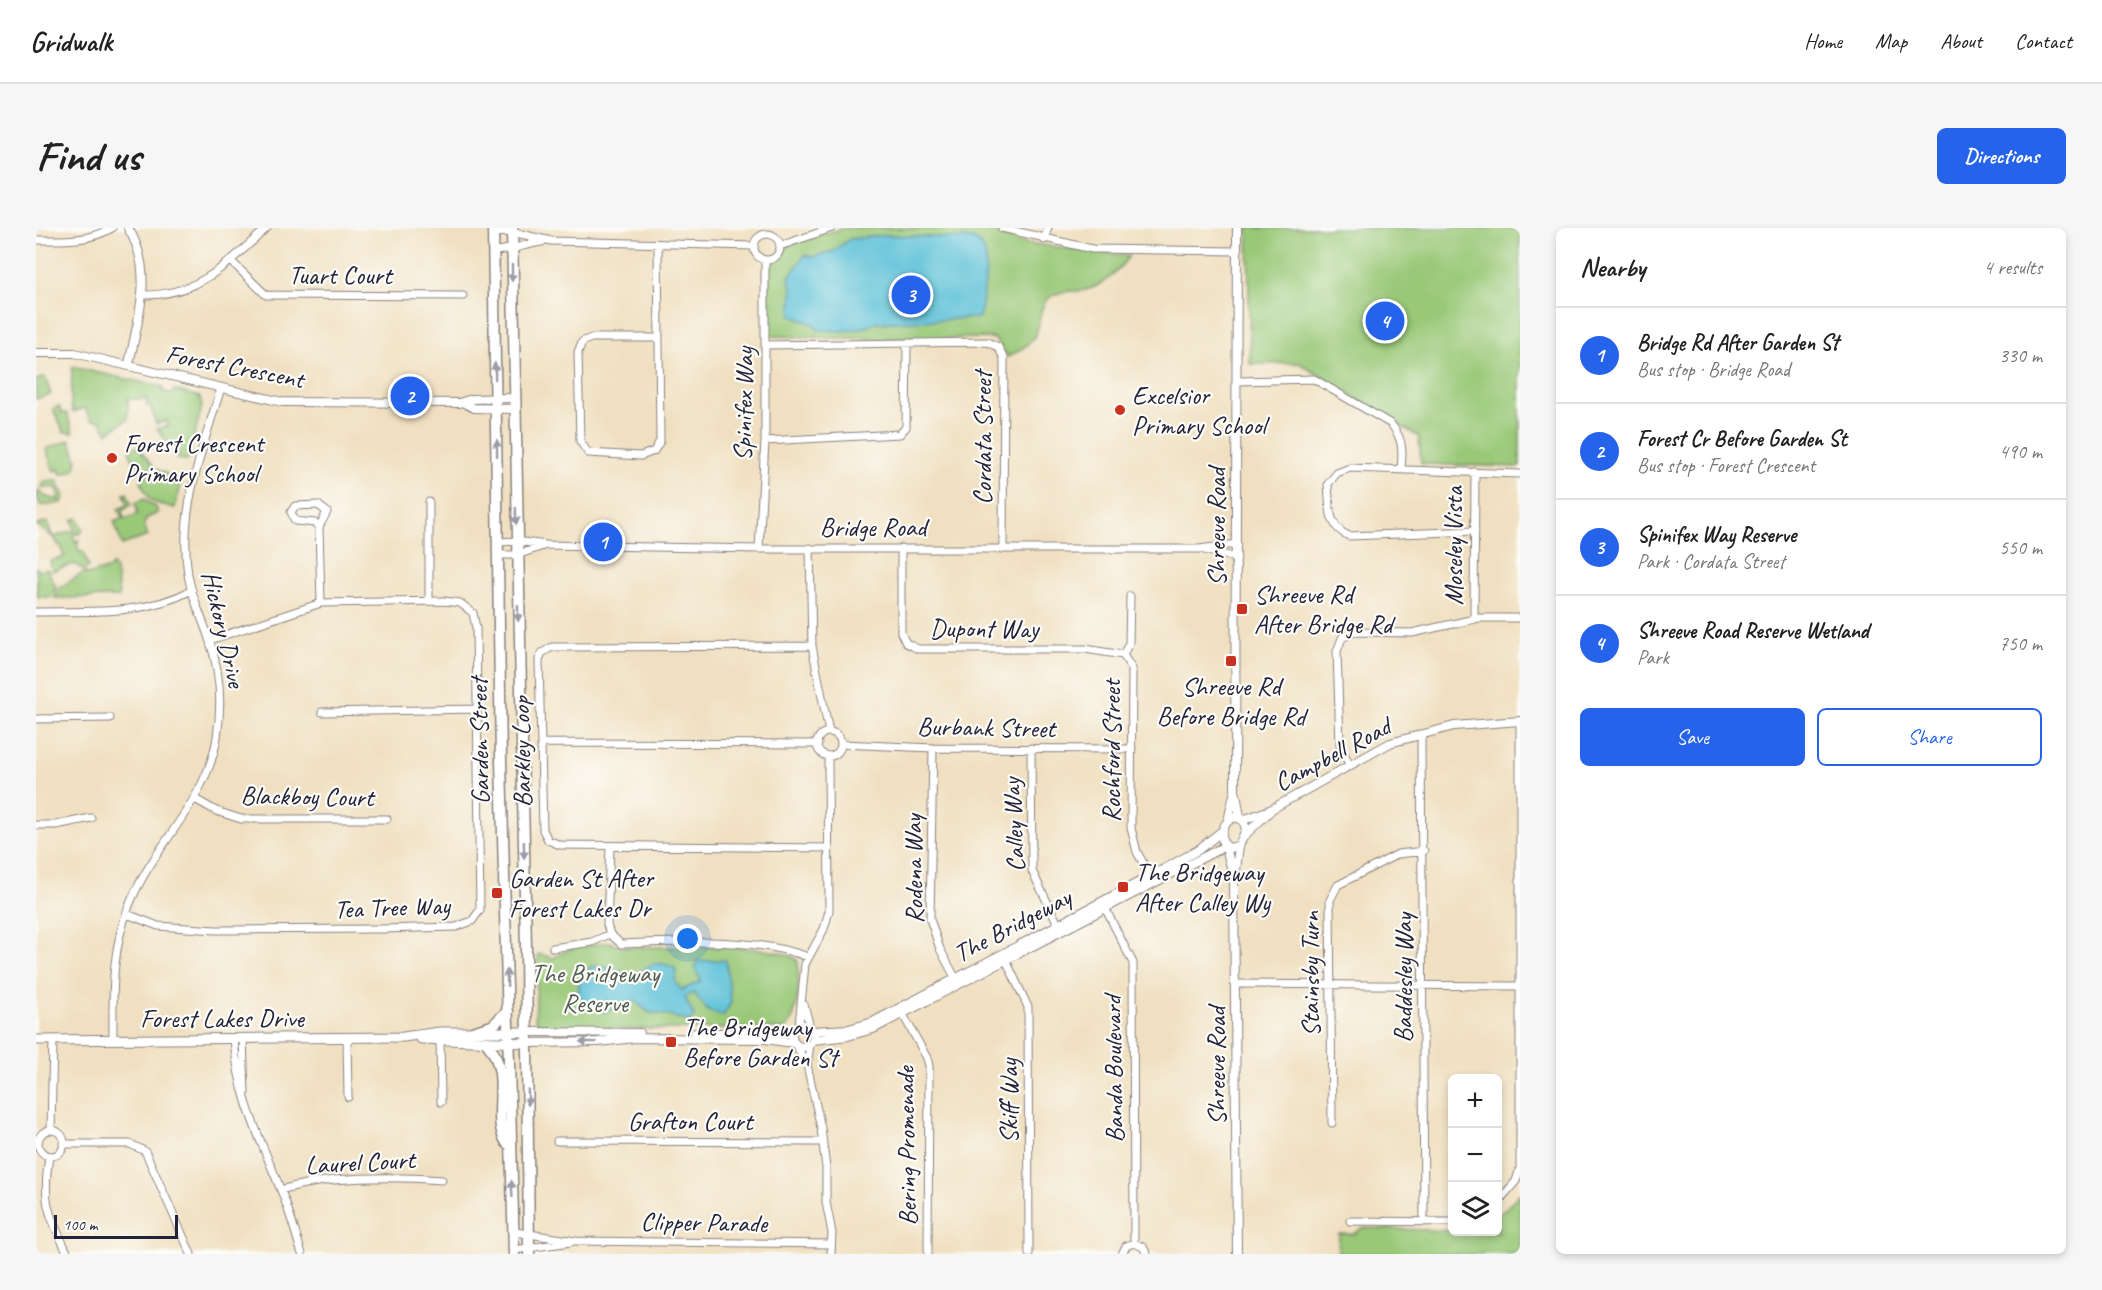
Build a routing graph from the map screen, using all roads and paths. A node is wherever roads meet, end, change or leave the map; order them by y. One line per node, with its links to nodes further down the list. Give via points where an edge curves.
1 (112, 228): 11 (street, via 75,241)
2 (128, 228): 22 (street, via 142,263)
3 (267, 228): 21 (street)
4 (832, 228): 16 (street)
5 (1002, 228): 12 (street)
6 (1048, 228): 12 (street)
7 (1237, 228): 19 (street, Shreeve Road)
8 (493, 230): 9 (street); 17 (main road, Garden Street)
9 (512, 230): 13 (street); 18 (main road, Garden Street)
10 (767, 231): 15 (street); 16 (street)
11 (36, 240)
12 (1044, 240): 19 (street, via 1092,249)
13 (550, 241): 14 (street); 18 (street)
14 (658, 244): 15 (street); 24 (street)
15 (754, 246): 20 (street, via 758,256)
16 (780, 246): 20 (street, via 775,258)
17 (493, 251): 18 (street); 31 (main road, Garden Street, one-way to 17)
18 (512, 251): 32 (main road, Garden Street, one-way to 32)
19 (1238, 251): 29 (street, Shreeve Road)
20 (765, 260): 26 (street, Spinifex Way)
21 (231, 261): 22 (street, via 205,281 162,295); 23 (street, Tuart Court, via 266,295)
22 (142, 295): 28 (street)
23 (463, 296)
24 (659, 338): 24 (street, via 660,441 654,451 641,456 588,453 580,441 578,352 582,342 591,338)
25 (907, 344): 26 (street, Cordata Street); 33 (street, via 906,427 900,434); 46 (street, Cordata Street, via 988,342 999,347 1004,358)
26 (765, 345): 33 (street, Spinifex Way)
27 (36, 353): 28 (street, Forest Crescent, via 74,353)
28 (129, 364): 30 (street, Forest Crescent)
29 (1237, 381): 34 (street, via 1314,380 1391,424 1400,435 1403,448); 42 (street, Shreeve Road)
30 (221, 388): 31 (street, Forest Crescent, via 282,402 464,403 474,408); 52 (street, Hickory Drive, via 188,506 185,544)
31 (496, 404): 32 (street, Forest Crescent); 41 (main road, Garden Street, one-way to 31)
32 (514, 404): 40 (main road, Garden Street, one-way to 40)
33 (765, 441): 47 (street, Spinifex Way)
34 (1401, 469): 35 (street); 39 (street, via 1350,468 1337,473 1328,484 1332,522 1338,531 1349,536)
35 (1475, 472): 36 (street); 39 (street, Moseley Vista)
36 (1520, 474)
37 (429, 502): 54 (street)
38 (319, 527): 38 (street, via 325,509 318,505 295,506 291,512 295,521); 55 (street)
39 (1474, 531): 58 (street, Moseley Vista)
40 (516, 541): 41 (street, Bridge Road); 43 (street, Bridge Road); 50 (main road, Garden Street)
41 (499, 542): 49 (main road, Garden Street)
42 (1237, 544): 48 (street, Bridge Road); 51 (street, Shreeve Road)
43 (546, 545): 47 (street, Bridge Road); 50 (street, Bridge Road)
44 (810, 548): 45 (street, Bridge Road); 47 (street, Bridge Road); 60 (street)
45 (902, 548): 46 (street, Bridge Road); 61 (street, Dupont Way, via 901,633 906,643 918,649 1085,649)
46 (1003, 548): 48 (street, Bridge Road)
47 (759, 549)
48 (1199, 549): 51 (street, Bridge Road)
49 (499, 555): 50 (street, Bridge Road); 108 (main road, Garden Street, one-way to 49)
50 (517, 555): 115 (main road, Garden Street, one-way to 115)
51 (1237, 558): 77 (street, Shreeve Road)
52 (192, 590): 56 (street, via 136,610); 59 (street, Hickory Drive)
53 (1130, 596): 61 (street, via 1129,643)
54 (429, 601): 55 (street, Tea Tree Way); 62 (street, Tea Tree Way, via 460,603 473,613)
55 (321, 603): 59 (street, Tea Tree Way)
56 (36, 612)
57 (1520, 618): 58 (street)
58 (1474, 619): 76 (street, via 1412,633 1354,632 1342,638 1336,651 1340,745)
59 (210, 640): 78 (street, Hickory Drive, via 220,702 218,729 207,774)
60 (812, 646): 67 (street); 69 (street, Barkley Loop, via 552,647 539,660)
61 (1123, 655): 74 (street, Rochford Street, via 1132,669)
62 (478, 709): 63 (street); 96 (street, Tea Tree Way, via 480,910 472,921 456,927 216,930 158,926)
63 (322, 712)
64 (110, 718): 65 (street)
65 (36, 719)
66 (1520, 720): 68 (street, Campbell Road, via 1454,726); 80 (street)
67 (829, 732): 70 (street, via 820,737); 71 (street, via 837,735)
68 (1421, 734): 76 (street, Campbell Road, via 1384,745); 92 (street, Baddesley Way)
69 (543, 743): 70 (street); 89 (street, Barkley Loop, via 543,830 548,840 560,845)
70 (818, 744): 75 (street)
71 (841, 744): 72 (street, Burbank Street); 75 (street, via 838,752)
72 (933, 748): 73 (street, Burbank Street); 102 (street, Rodena Way, via 930,919)
73 (1031, 748): 74 (street, Burbank Street); 97 (street, Calley Way, via 1032,871)
74 (1132, 749): 93 (street, Rochford Street, via 1131,828 1137,852)
75 (828, 756): 91 (street)
76 (1349, 764): 79 (street, Campbell Road)
77 (1235, 790): 82 (street, Shreeve Road); 84 (street, Shreeve Road)
78 (195, 799): 83 (street, Blackboy Court, via 240,819); 96 (street, Hickory Drive, via 150,868)
79 (1270, 810): 82 (street, Campbell Road); 87 (street, Campbell Road)
80 (1520, 816): 106 (street)
81 (91, 818): 85 (street)
82 (1241, 818): 84 (street); 87 (street, Shreeve Road)
83 (387, 819)
84 (1228, 821): 86 (street, Shreeve Road)
85 (36, 825)
86 (1222, 831): 90 (street, Shreeve Road); 93 (street, The Bridgeway)
87 (1245, 835): 88 (street, Shreeve Road)
88 (1239, 846): 90 (street); 94 (street, Shreeve Road)
89 (610, 847): 91 (street, Barkley Loop); 98 (street)
90 (1226, 847): 93 (street, The Bridgeway); 94 (street, Shreeve Road)
91 (829, 848): 100 (street, via 829,911)
92 (1424, 851): 104 (street, Stainsby Turn, via 1398,854 1333,891); 105 (street, Baddesley Way)
93 (1152, 879): 95 (street, The Bridgeway)
94 (1234, 879): 103 (street, Shreeve Road)
95 (1103, 904): 97 (street, The Bridgeway); 144 (street, Banda Boulevard, via 1133,963)
96 (127, 914): 119 (street, Hickory Drive, via 115,952)
97 (1059, 927): 101 (street, The Bridgeway)
98 (610, 934): 99 (street, via 592,942); 100 (street, via 621,944 756,945)
99 (553, 948)
100 (808, 957): 107 (street)
101 (1004, 957): 102 (street, The Bridgeway); 155 (street, Skiff Way, via 1028,1007)
102 (957, 981): 109 (street, The Bridgeway)
103 (1236, 984): 104 (street); 158 (street, Shreeve Road)
104 (1332, 986): 105 (street); 127 (street, Stainsby Turn)
105 (1424, 986): 106 (street); 139 (street, Baddesley Way)
106 (1520, 986): 126 (street)
107 (802, 1000): 110 (street); 113 (street)
108 (508, 1011): 111 (main road, via 492,1026); 114 (main road, Garden Street)
109 (901, 1011): 113 (street, The Bridgeway, via 865,1025); 154 (street, Bering Promenade, via 929,1066)
110 (796, 1028): 113 (street, The Bridgeway); 115 (street, The Bridgeway, via 772,1034); 122 (street)
111 (472, 1032): 112 (main road, Forest Lakes Drive); 114 (main road, Forest Lakes Drive)
112 (440, 1036): 116 (main road, Forest Lakes Drive); 121 (main road, Forest Lakes Drive); 125 (street)
113 (812, 1036): 122 (street, The Bridgeway, via 803,1047); 123 (street)
114 (508, 1037): 115 (main road, The Bridgeway); 121 (main road, Forest Lakes Drive); 132 (main road, Garden Street)
115 (526, 1037): 122 (street, The Bridgeway, one-way to 115, via 766,1039 636,1038 598,1042); 142 (main road, Garden Street, one-way to 142)
116 (347, 1038): 117 (main road, Forest Lakes Drive); 124 (street)
117 (239, 1039): 119 (main road, Forest Lakes Drive); 136 (street, via 244,1096)
118 (53, 1040): 119 (main road, Forest Lakes Drive); 120 (main road, Forest Lakes Drive); 128 (street)
119 (113, 1040)
120 (36, 1041)
121 (486, 1042): 132 (main road, via 501,1070 502,1130)
122 (795, 1044): 123 (street)
123 (807, 1065): 130 (street)
124 (348, 1097)
125 (441, 1102)
126 (1519, 1106): 137 (street, via 1520,1168 1516,1181)
127 (1332, 1123)
128 (51, 1130): 131 (street, via 59,1133); 133 (street, via 42,1133)
129 (557, 1141): 130 (street, Grafton Court)
130 (822, 1142): 146 (street)
131 (63, 1144): 134 (street, via 60,1152); 150 (street, via 130,1144 145,1151)
132 (510, 1145): 141 (main road, Garden Street, one-way to 132)
133 (37, 1146): 134 (street)
134 (49, 1156): 149 (street, via 47,1210)
135 (442, 1180): 136 (street, Laurel Court, via 303,1183)
136 (281, 1190): 151 (street)
137 (1502, 1196)
138 (1350, 1221): 139 (street)
139 (1424, 1222): 140 (street)
140 (1448, 1222)
141 (515, 1232): 142 (street, Clipper Parade); 147 (main road, Garden Street)
142 (529, 1233): 143 (street, Clipper Parade); 148 (main road, Garden Street)
143 (576, 1242): 145 (street, Clipper Parade); 148 (street, Clipper Parade)
144 (1134, 1243): 156 (street, via 1126,1246); 157 (street)
145 (726, 1244): 146 (street, Clipper Parade); 152 (street)
146 (830, 1244): 153 (street)
147 (514, 1252): 148 (street, Clipper Parade)
148 (529, 1252)
149 (68, 1254)
150 (191, 1254)
151 (302, 1254)
152 (727, 1254)
153 (831, 1254)
154 (928, 1254)
155 (1029, 1254)
156 (1122, 1254)
157 (1147, 1254)
158 (1237, 1254)

